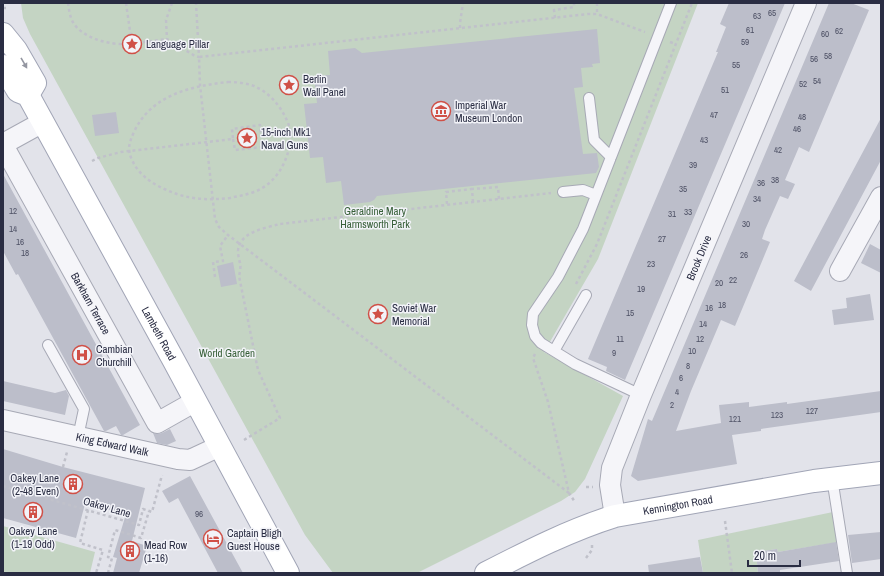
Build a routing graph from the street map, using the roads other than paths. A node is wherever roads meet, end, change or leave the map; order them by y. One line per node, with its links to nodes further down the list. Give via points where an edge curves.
1 (671, 3): 9 (lane)
2 (806, 3): 17 (street, Brook Drive)
3 (3, 34): 5 (main road, one-way to 5, via 35,82)
4 (3, 66): 5 (main road, Lambeth Road, via 18,91)
5 (28, 95): 7 (main road, Lambeth Road)
6 (589, 98): 9 (lane, via 594,140)
7 (43, 122): 8 (street, Barkham Terrace); 18 (main road, Lambeth Road)
8 (3, 144): 18 (street, Barkham Terrace, via 157,423)
9 (610, 157): 11 (lane)
10 (563, 192): 11 (lane, via 583,190)
11 (596, 195): 16 (lane, via 571,253 533,314 535,336 541,344)
12 (880, 202): 13 (street)
13 (840, 271)
14 (586, 295): 16 (lane)
15 (48, 344): 20 (lane, via 84,409)
16 (554, 351): 17 (lane, via 575,364)
17 (641, 395): 24 (street, Brook Drive, via 610,473)
18 (196, 401): 21 (main road, Lambeth Road)
19 (3, 420): 20 (street, King Edward Walk)
20 (78, 436): 21 (street, King Edward Walk, via 183,460 197,457)
21 (220, 446): 25 (main road, Lambeth Road)
22 (881, 473): 23 (main road, Kennington Road)
23 (832, 478): 24 (main road, Kennington Road); 27 (lane)
24 (615, 516): 26 (main road, Kennington Road, via 585,527)
25 (288, 573)
26 (486, 573)
27 (847, 573)

